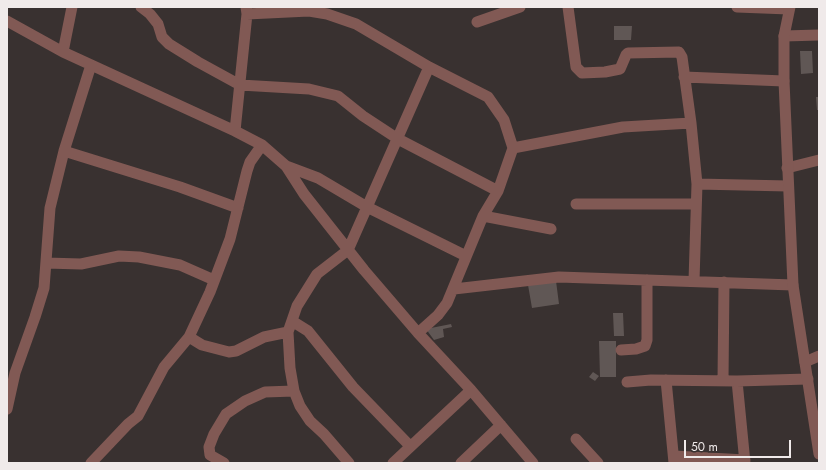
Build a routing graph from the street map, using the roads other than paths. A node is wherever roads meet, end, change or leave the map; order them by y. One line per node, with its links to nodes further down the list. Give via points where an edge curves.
1 (72, 7): 13 (street)
2 (141, 7): 8 (street)
3 (520, 7): 10 (street)
4 (568, 7): 16 (street, via 576,67 582,73 620,69 628,53 669,51 679,52 682,57)
5 (737, 7): 6 (street)
6 (789, 8): 12 (street)
7 (247, 10): 15 (street, via 309,10 327,14 356,24); 18 (street)
8 (152, 11): 18 (street, via 162,37 168,44)
9 (7, 21): 13 (street)
10 (477, 22)
11 (819, 35): 12 (street)
12 (784, 36): 17 (street)
13 (63, 52): 14 (street)
14 (91, 65): 20 (street); 24 (street)
15 (429, 67): 21 (street); 23 (street, via 488,97 504,120)
16 (684, 78): 17 (street); 19 (street)
17 (784, 81): 27 (street)
18 (240, 85): 20 (street); 21 (street, via 309,89 338,96)
19 (691, 123): 23 (street, via 623,127); 28 (street)
20 (236, 131): 22 (street)
21 (398, 139): 30 (street); 33 (street)
22 (262, 145): 26 (street); 34 (street, via 250,162)
23 (513, 148): 30 (street)
24 (64, 151): 34 (street); 39 (street, via 50,208)
25 (819, 160): 27 (street)
26 (286, 166): 33 (street, via 318,178); 37 (street, via 304,194)
27 (787, 168): 29 (street)
28 (697, 184): 29 (street); 32 (street)
29 (788, 186): 44 (street)
30 (498, 191): 35 (street)
31 (576, 204): 32 (street)
32 (696, 204): 42 (street)
33 (367, 207): 37 (street); 38 (street)
34 (238, 208): 40 (street, via 230,239)
35 (484, 216): 36 (street); 38 (street)
36 (551, 229)
37 (348, 250): 46 (street, via 317,274 297,306); 48 (street)
38 (466, 256): 45 (street)
39 (46, 263): 40 (street, via 80,264 119,256 139,257 180,266); 60 (street, via 44,288 15,373)
40 (214, 280): 49 (street)
41 (647, 280): 42 (street); 45 (street, via 559,277); 50 (street, via 645,346)
42 (694, 281): 43 (street)
43 (724, 282): 44 (street); 55 (street)
44 (793, 285): 52 (street)
45 (454, 289): 48 (street, via 438,315)
46 (292, 321): 47 (street); 64 (street, via 308,331 353,387)
47 (288, 332): 49 (street, via 264,337 229,352 202,345); 59 (street)
48 (418, 333): 58 (street)
49 (189, 337): 68 (street, via 164,367 138,416)
50 (621, 350)
51 (819, 356): 52 (street)
52 (805, 362): 53 (street)
53 (808, 379): 56 (street); 62 (street)
54 (666, 380): 55 (street); 57 (street); 66 (street)
55 (723, 381): 56 (street)
56 (737, 381): 67 (street)
57 (627, 382)
58 (471, 390): 61 (street); 64 (street)
59 (294, 391): 69 (street, via 265,392 226,414 209,447 210,455); 70 (street, via 310,421)
60 (7, 409)
61 (501, 426): 72 (street); 73 (street)
62 (817, 427): 65 (street)
63 (576, 439): 74 (street)
64 (410, 446): 71 (street)
65 (819, 454)
66 (674, 460): 67 (street)
67 (745, 462)
68 (91, 463)
69 (224, 463)
70 (348, 463)
71 (393, 463)
72 (461, 463)
73 (533, 463)
74 (598, 463)

